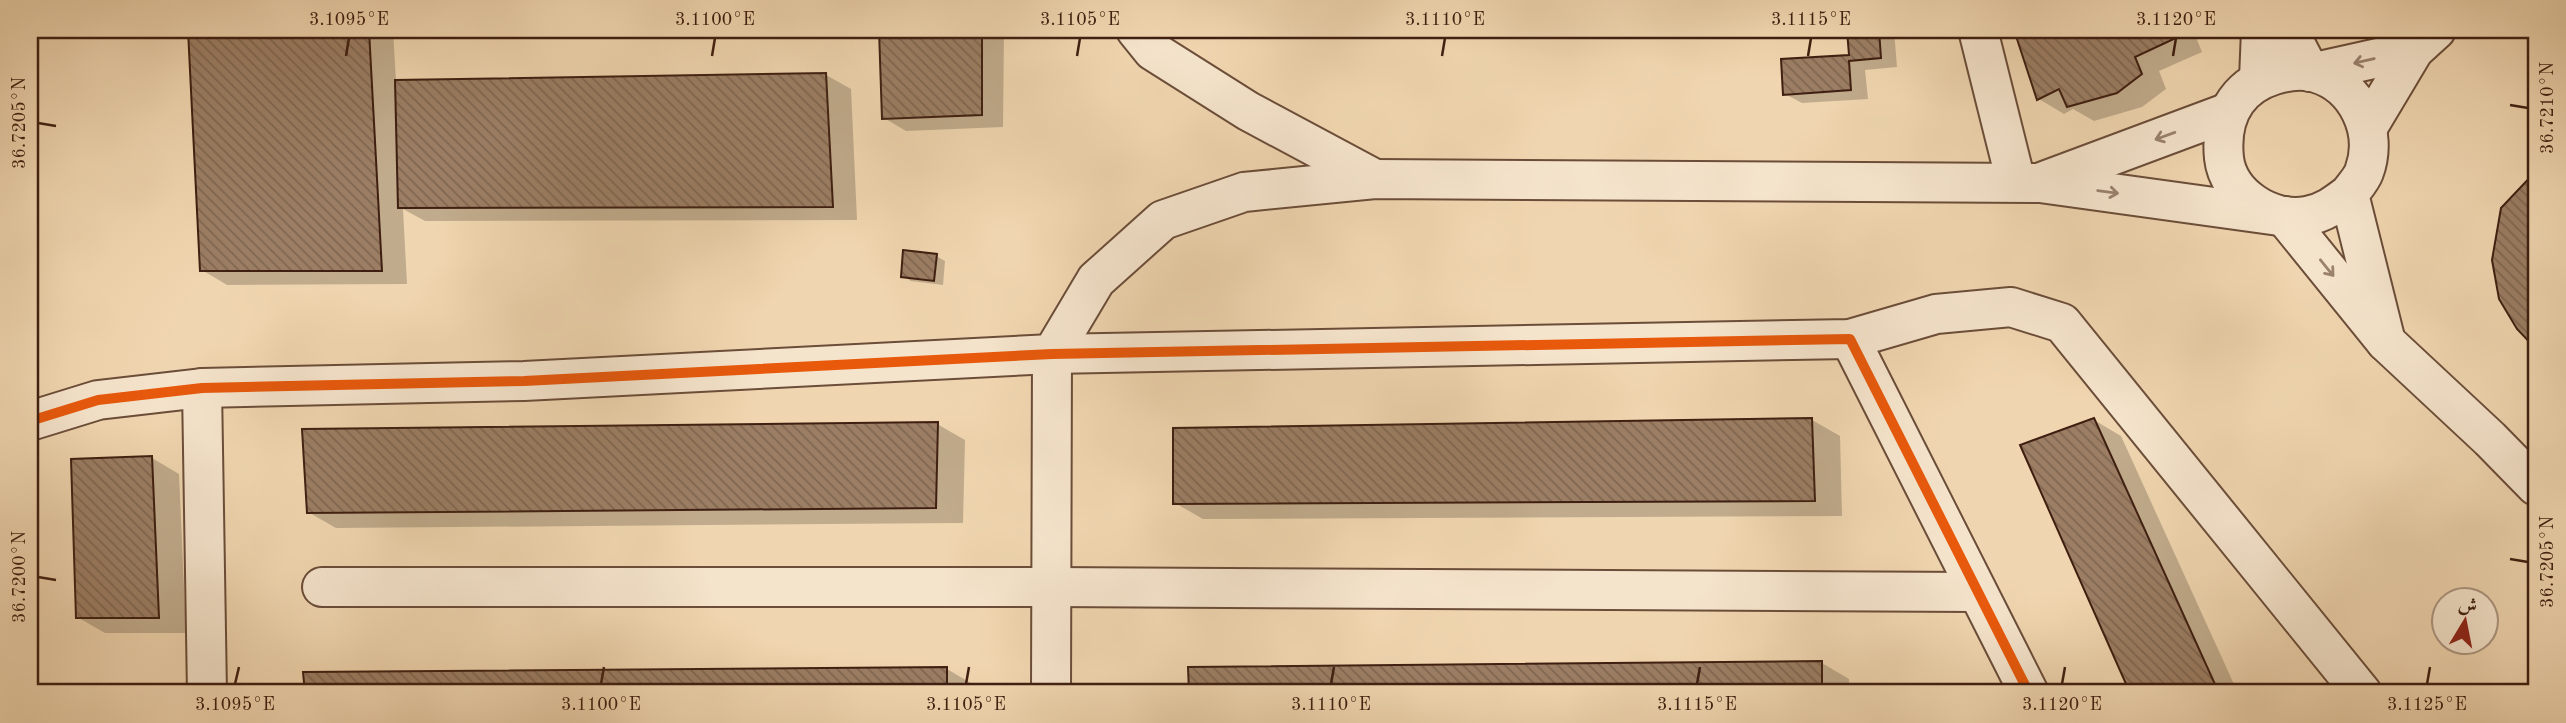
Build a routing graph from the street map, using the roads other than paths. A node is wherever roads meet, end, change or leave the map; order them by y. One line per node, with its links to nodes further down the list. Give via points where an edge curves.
1 (1136, 30): 10 (street, via 1153,51 1238,104)
2 (1978, 30): 11 (street)
3 (2261, 30): 7 (street)
4 (2288, 30): 6 (street)
5 (2425, 40): 6 (street, one-way to 6); 9 (street)
6 (2313, 72): 7 (street, via 2289,70); 9 (street, via 2340,85 2357,103)
7 (2259, 79): 8 (street)
8 (2229, 112): 11 (street, one-way to 11); 13 (street, via 2222,137 2224,162 2235,186 2264,210)
9 (2368, 127): 12 (street, via 2364,172)
10 (1375, 179): 11 (street); 16 (street, via 1244,192 1163,220 1096,280)
11 (2028, 182): 13 (street, one-way to 13)
12 (2349, 194): 13 (street, via 2329,209 2305,217); 15 (street)
13 (2281, 216): 15 (street, one-way to 15)
14 (1850, 339): 16 (street); 22 (street); 26 (street, via 1936,314 2011,307 2062,324)
15 (2386, 342): 19 (street)
16 (1052, 354): 17 (street, via 524,381); 21 (street)
17 (202, 388): 18 (street, via 98,400); 23 (street)
18 (30, 421)
19 (2536, 486)
20 (322, 587): 21 (street)
21 (1050, 587): 22 (street); 24 (street)
22 (1976, 592): 25 (street)
23 (207, 693)
24 (1051, 693)
25 (2029, 693)
26 (2362, 693)

